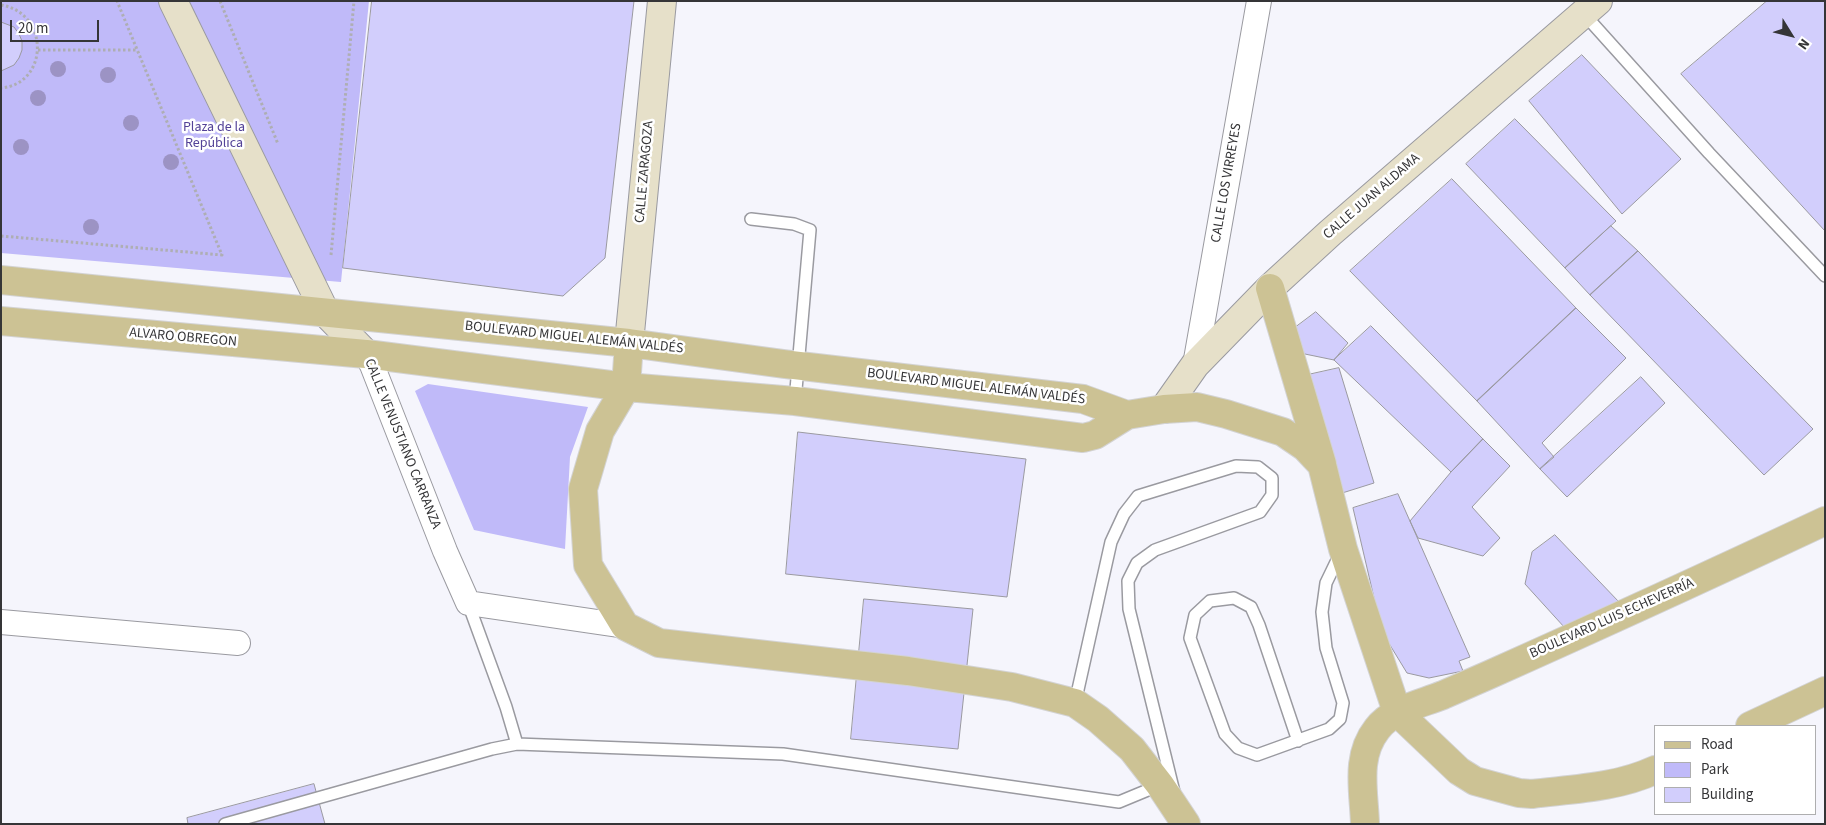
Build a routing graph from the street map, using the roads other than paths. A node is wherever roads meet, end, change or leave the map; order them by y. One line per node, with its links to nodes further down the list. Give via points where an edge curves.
1 (173, 1): 9 (main road, CALLE VENUSTIANO CARRANZA)
2 (662, 1): 11 (main road, CALLE ZARAGOZA)
3 (1259, 1): 14 (street, CALLE LOS VIRREYES)
4 (1585, 5): 6 (lane, via 1709,153); 8 (main road, CALLE JUAN ALDAMA)
5 (751, 219): 13 (lane, via 794,224 810,230)
6 (1825, 276)
7 (1, 280): 9 (main road)
8 (1270, 288): 14 (main road, CALLE JUAN ALDAMA); 19 (main road)
9 (325, 312): 11 (main road, BOULEVARD MIGUEL ALEMÁN VALDÉS); 12 (main road, CALLE VENUSTIANO CARRANZA)
10 (1, 321): 12 (main road, ALVARO OBREGON)
11 (629, 343): 13 (main road, BOULEVARD MIGUEL ALEMÁN VALDÉS); 15 (main road)
12 (366, 354): 15 (main road); 22 (street, CALLE VENUSTIANO CARRANZA)
13 (798, 365): 16 (lane); 18 (main road, BOULEVARD MIGUEL ALEMÁN VALDÉS, via 1084,399)
14 (1195, 365): 17 (main road, CALLE JUAN ALDAMA)
15 (626, 387): 16 (main road); 24 (main road, via 600,431 583,489 588,565)
16 (795, 401): 18 (main road, via 1083,438 1094,435)
17 (1164, 409): 18 (main road); 19 (main road, via 1197,407 1283,432 1305,447)
18 (1126, 415)
19 (1322, 465): 21 (main road)
20 (1825, 521): 28 (main road, BOULEVARD LUIS ECHEVERRÍA, via 1442,696)
21 (1343, 548): 28 (main road); 30 (lane, via 1326,583 1322,612 1326,648 1343,703 1340,719 1329,729)
22 (468, 603): 24 (street); 31 (lane)
23 (1, 622): 25 (street)
24 (625, 626): 27 (main road, via 659,643 908,671 1012,687)
25 (238, 643)
26 (1825, 692): 29 (main road)
27 (1075, 703): 33 (main road, via 1132,750); 34 (lane, via 1112,542 1124,514 1138,496 1236,466 1258,466 1272,478 1272,496 1260,512 1155,550 1137,562 1128,581 1129,609)
28 (1397, 712): 32 (main road, via 1459,771 1475,781 1519,793 1616,784); 36 (main road, BOULEVARD LUIS ECHEVERRÍA, via 1377,728 1365,750 1361,770)
29 (1752, 725)
30 (1298, 741): 30 (lane, via 1257,755 1238,748 1225,734 1190,638 1195,615 1210,601 1234,598 1251,607)
31 (517, 744): 33 (lane, via 783,754 1119,802); 35 (lane)
32 (1654, 770)
33 (1160, 785): 34 (main road)
34 (1183, 820)
35 (225, 824)
36 (1365, 824)

